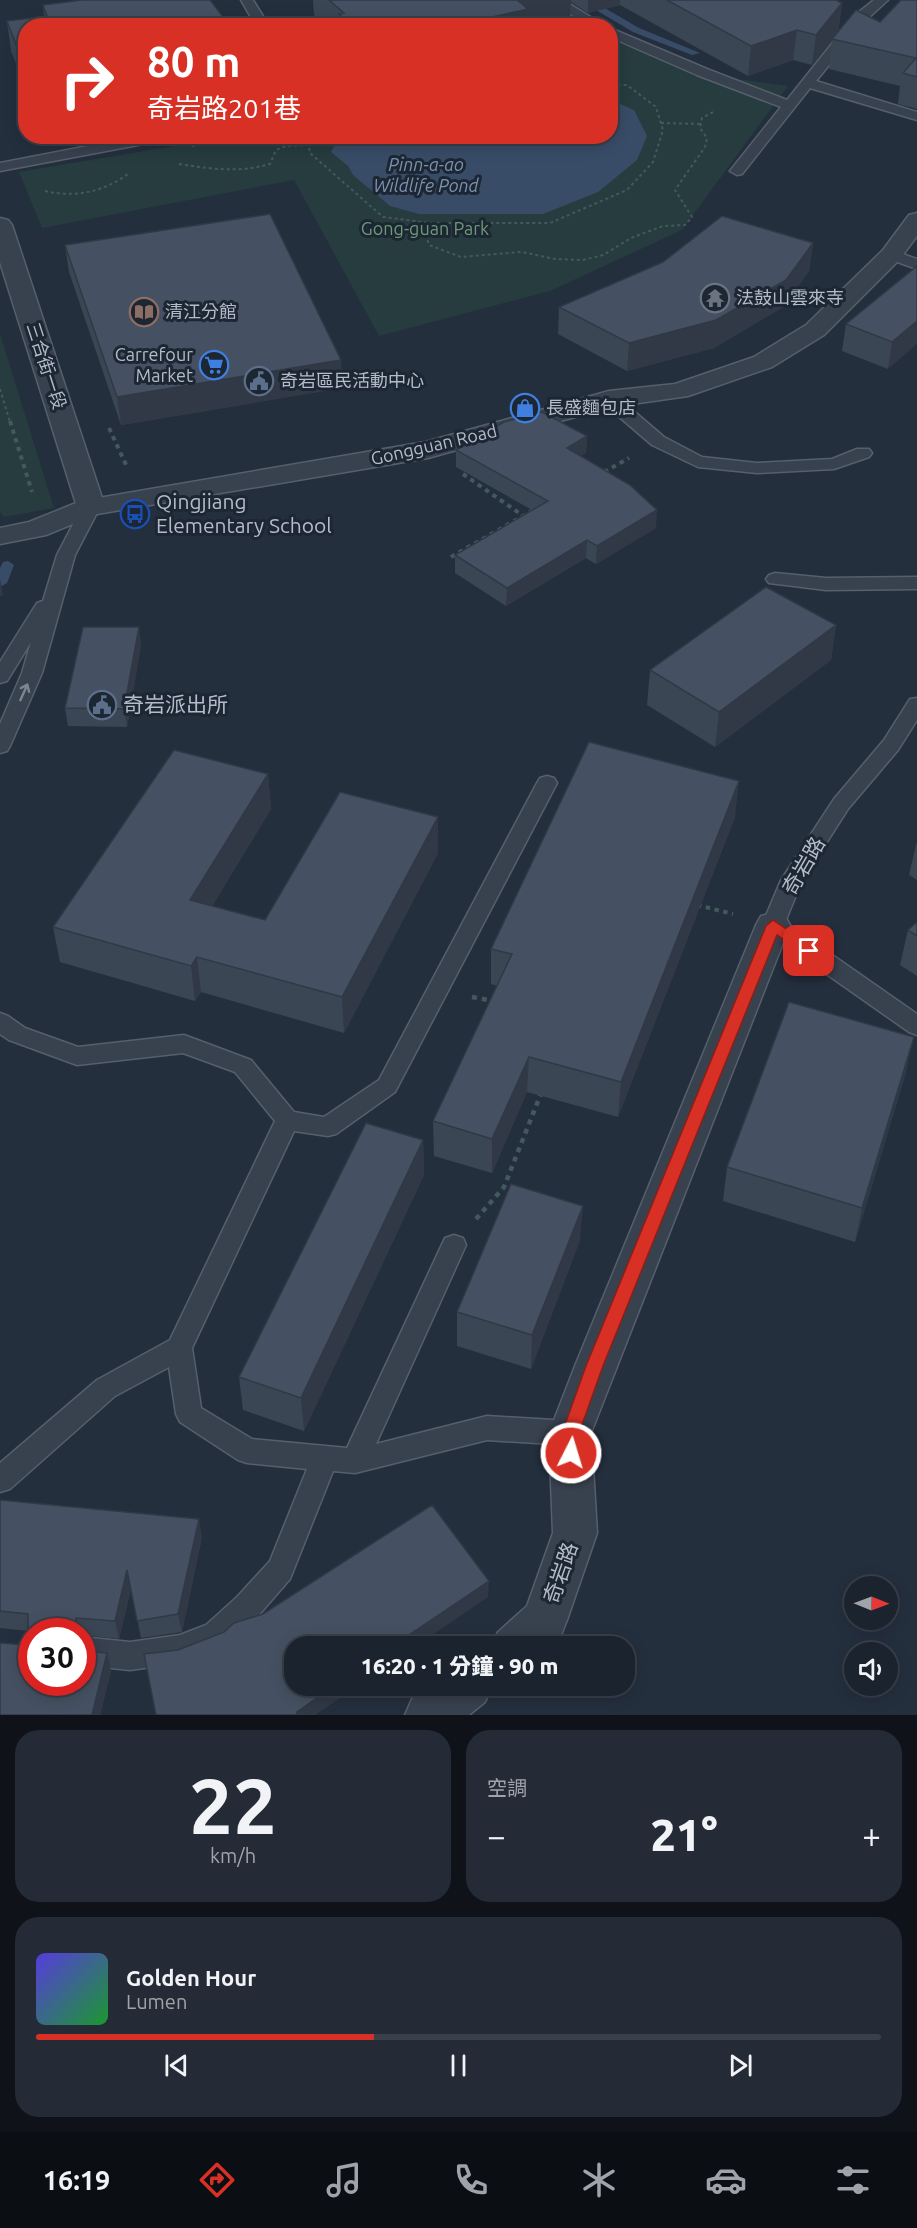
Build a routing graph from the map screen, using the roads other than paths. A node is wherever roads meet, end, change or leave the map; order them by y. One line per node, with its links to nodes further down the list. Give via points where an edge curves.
1 (247, 0): 4 (lane)
2 (554, 0): 5 (lane)
3 (882, 0): 7 (lane, via 854,16)
4 (258, 18)
5 (585, 18)
6 (618, 38): 8 (lane)
7 (807, 83): 8 (lane); 9 (lane)
8 (789, 105): 12 (lane)
9 (917, 116)
10 (122, 144): 11 (lane)
11 (0, 167)
12 (737, 171)
13 (917, 220): 15 (street, Gongguan Road)
14 (0, 225): 19 (street, 三合街一段)
15 (891, 255): 16 (lane); 17 (street, Gongguan Road, via 815,330 763,362 679,391)
16 (917, 264)
17 (609, 399): 18 (lane, via 658,441 698,462 757,468 834,464); 19 (street, Gongguan Road, via 428,450)
18 (863, 453)
19 (91, 507): 20 (street, Gongguan Road, via 36,529); 23 (lane, via 66,555)
20 (0, 536)
21 (775, 579): 22 (lane, via 826,584)
22 (917, 583)
23 (55, 589): 24 (lane); 26 (lane, one-way to 23, via 32,673)
24 (0, 677)
25 (917, 704): 28 (lane, 奇岩路, via 891,745 841,804 792,880)
26 (0, 746)
27 (547, 783): 31 (lane, via 387,1086 328,1127)
28 (756, 921): 30 (lane); 34 (street, 奇岩路)
29 (0, 1022): 31 (lane, via 17,1034 77,1056 184,1044 243,1066)
30 (917, 1026)
31 (287, 1119): 33 (lane)
32 (454, 1245): 36 (lane)
33 (179, 1348): 35 (lane, via 189,1414 247,1451); 37 (lane, via 106,1388)
34 (570, 1433): 36 (lane, via 487,1428); 38 (street, 奇岩路, via 575,1533 545,1620)
35 (325, 1458): 36 (lane); 39 (lane, via 280,1570 216,1635 180,1649 130,1656)
36 (355, 1461)
37 (0, 1480)
38 (527, 1636)
39 (96, 1653)
40 (456, 1696): 41 (street)
41 (428, 1715)

